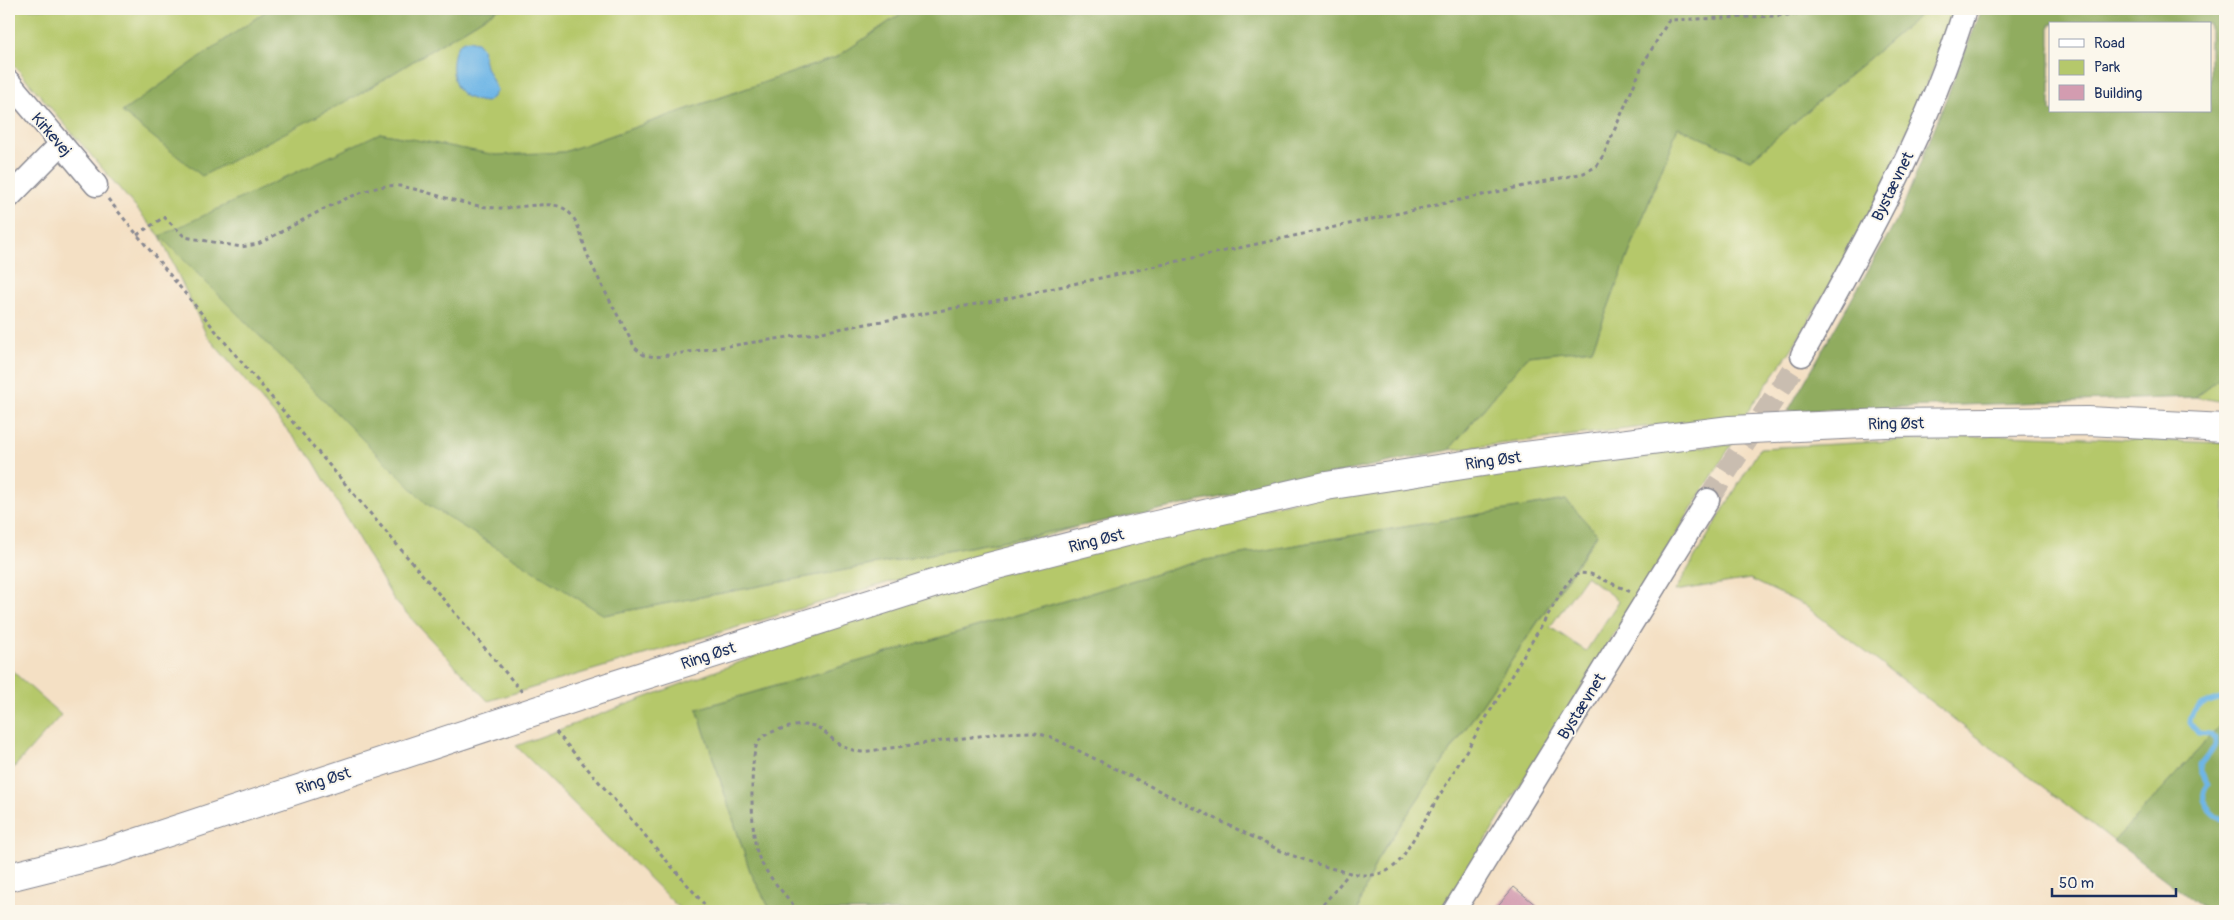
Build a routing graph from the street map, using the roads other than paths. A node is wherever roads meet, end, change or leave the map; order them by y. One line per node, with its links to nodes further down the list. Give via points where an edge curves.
1 (1965, 9): 6 (street, Bystævnet, via 1920,128 1881,212)
2 (9, 82): 3 (street, Kirkevej)
3 (61, 144): 4 (street, Kirkevej); 5 (street)
4 (96, 185)
5 (9, 198)
6 (1802, 356)
7 (2225, 428): 9 (main road, Ring Øst, via 2088,420 1886,422 1730,430 1509,458 1326,486 977,570 614,685 105,853)
8 (1708, 500): 10 (street, Bystævnet)
9 (9, 877)
10 (1454, 911)

